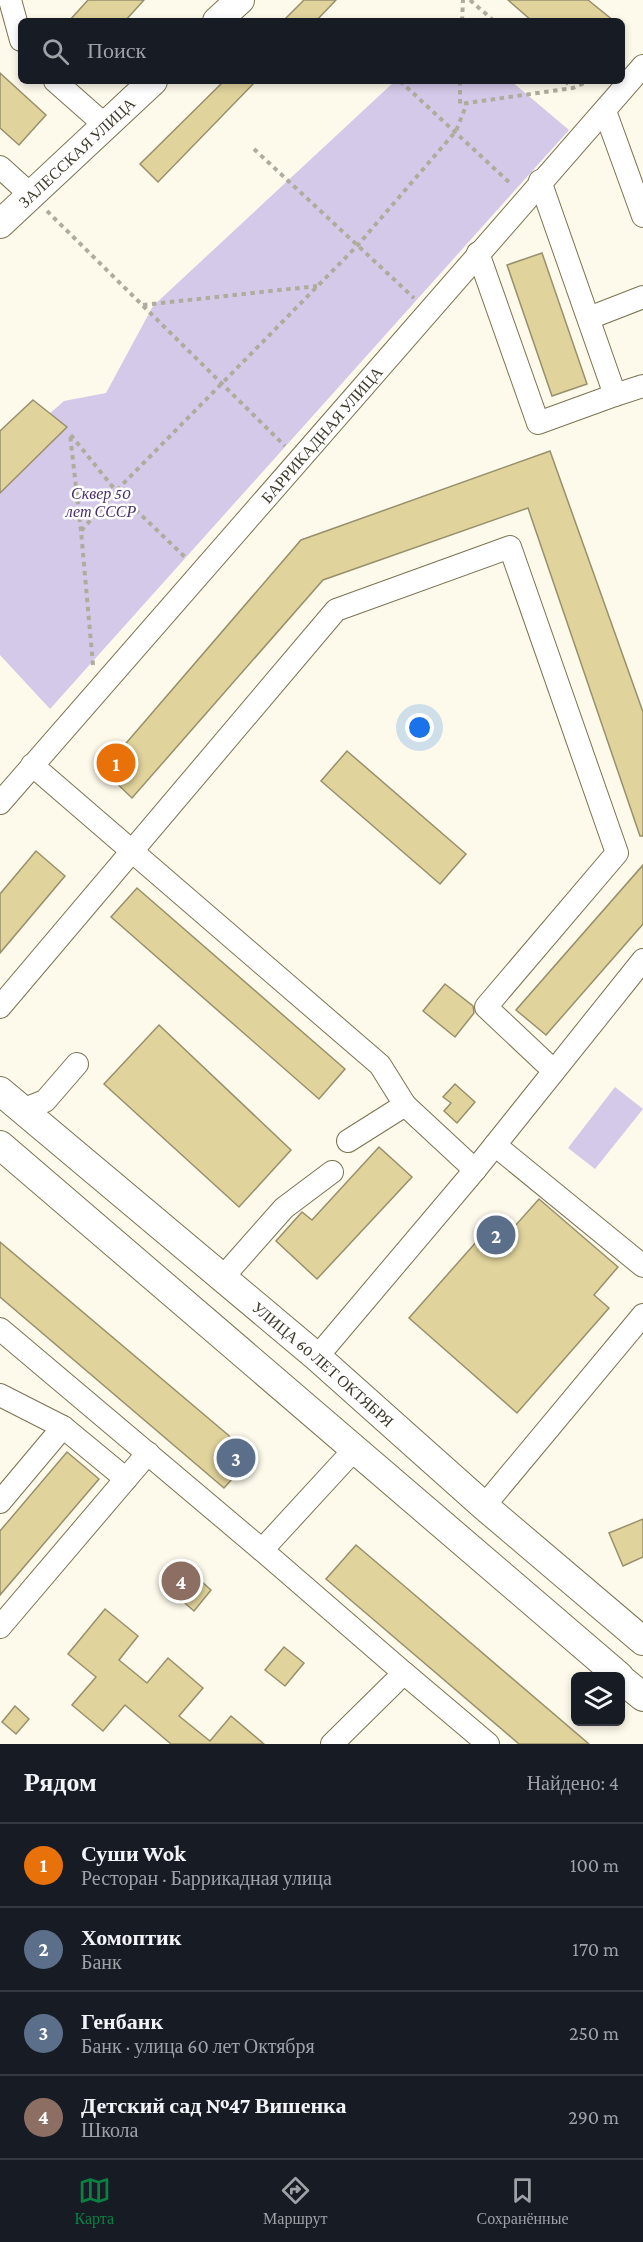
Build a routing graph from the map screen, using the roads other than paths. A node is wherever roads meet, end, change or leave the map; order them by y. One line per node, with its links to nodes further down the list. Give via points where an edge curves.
1 (10, 0): 4 (street)
2 (240, 0): 3 (main road)
3 (220, 18)
4 (18, 28)
5 (0, 32): 6 (street)
6 (18, 48)
7 (643, 66): 10 (street, БАРРИКАДНАЯ УЛИЦА)
8 (58, 84): 11 (street)
9 (150, 84): 11 (main road, ЗАЛЕССКАЯ УЛИЦА)
10 (605, 111): 13 (street, БАРРИКАДНАЯ УЛИЦА); 15 (street)
11 (105, 126): 14 (main road, ЗАЛЕССКАЯ УЛИЦА)
12 (0, 167): 14 (street)
13 (540, 181): 17 (street, БАРРИКАДНАЯ УЛИЦА); 19 (street)
14 (31, 195): 16 (main road, ЗАЛЕССКАЯ УЛИЦА)
15 (643, 216)
16 (0, 224)
17 (478, 253): 21 (street, via 538,423); 22 (street, БАРРИКАДНАЯ УЛИЦА)
18 (643, 297): 19 (street)
19 (589, 318): 21 (street)
20 (643, 386): 21 (street)
21 (615, 395)
22 (32, 765): 23 (street, БАРРИКАДНАЯ УЛИЦА); 24 (street)
23 (0, 802)
24 (133, 850): 26 (street); 28 (street, via 336,610 510,547 617,853 486,1006); 30 (street, via 380,1065)
25 (643, 960): 28 (street)
26 (0, 1007)
27 (77, 1064): 31 (street)
28 (554, 1071): 34 (street)
29 (0, 1091): 31 (main road, УЛИЦА 60 ЛЕТ ОКТЯБРЯ)
30 (405, 1105): 32 (street); 35 (street)
31 (35, 1112): 38 (main road, УЛИЦА 60 ЛЕТ ОКТЯБРЯ)
32 (348, 1141)
33 (0, 1145): 44 (main road)
34 (495, 1145): 35 (street); 37 (street)
35 (475, 1170): 41 (street)
36 (332, 1172): 38 (street, via 284,1208)
37 (643, 1266)
38 (223, 1277): 41 (main road, УЛИЦА 60 ЛЕТ ОКТЯБРЯ)
39 (643, 1315): 48 (street)
40 (0, 1329): 45 (street)
41 (317, 1357): 48 (main road, УЛИЦА 60 ЛЕТ ОКТЯБРЯ)
42 (0, 1395): 43 (street)
43 (63, 1427): 46 (street); 47 (street)
44 (353, 1451): 49 (street); 52 (main road)
45 (148, 1453): 46 (street); 49 (street)
46 (126, 1479): 50 (street)
47 (0, 1502)
48 (484, 1506): 51 (main road, УЛИЦА 60 ЛЕТ ОКТЯБРЯ)
49 (262, 1550): 53 (street)
50 (0, 1627)
51 (643, 1641)
52 (614, 1672)
53 (404, 1673): 56 (street); 57 (street)
54 (625, 1681): 55 (main road)
55 (643, 1697)
56 (332, 1744)
57 (488, 1744)

